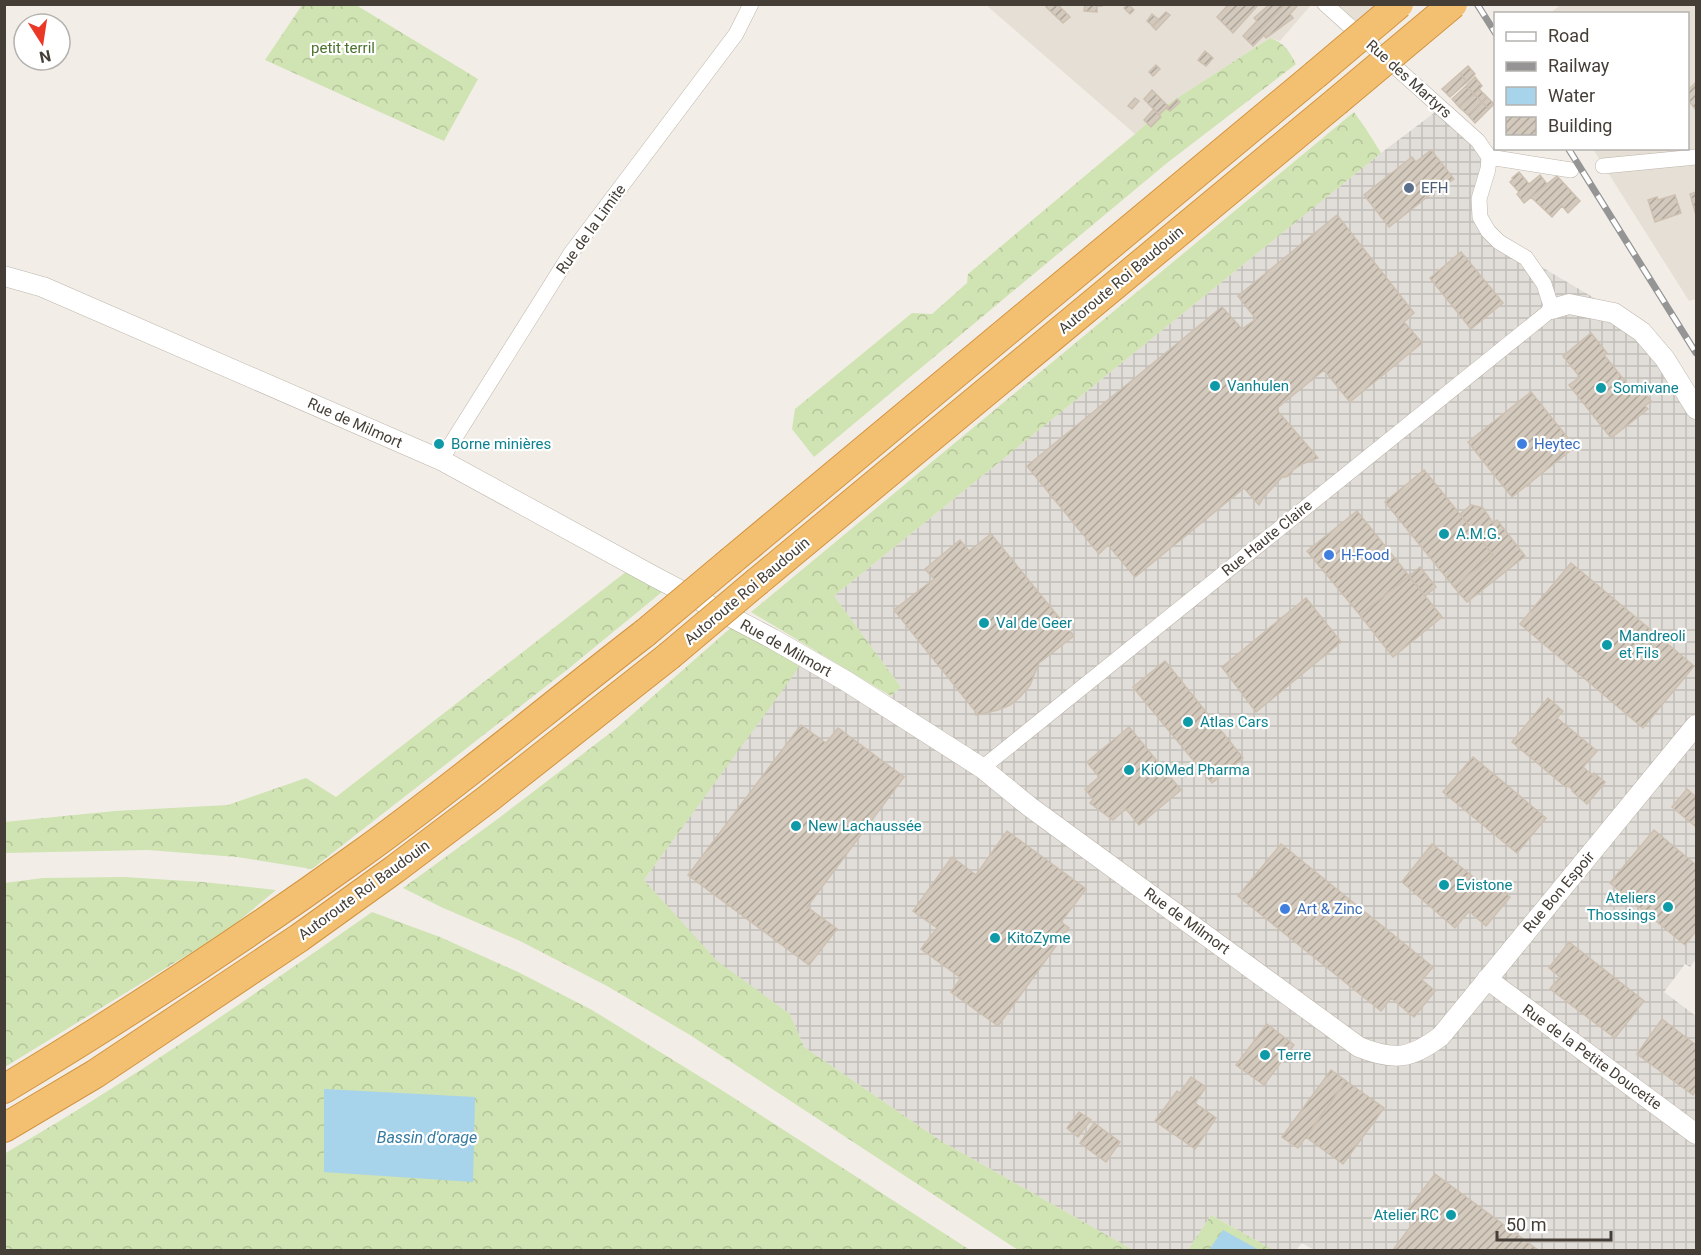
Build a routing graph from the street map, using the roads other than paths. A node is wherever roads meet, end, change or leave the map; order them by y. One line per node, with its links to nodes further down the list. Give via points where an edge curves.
1 (751, 4): 12 (street, Rue de la Limite, via 736,34 571,254)
2 (1325, 4): 5 (street, Rue des Martyrs, via 1478,141)
3 (1400, 4): 17 (highway, Autoroute Roi Baudouin, bridge, via 645,633 465,775 265,921)
4 (1453, 4): 18 (highway, Autoroute Roi Baudouin, bridge, via 669,656 499,790 299,938 95,1074)
5 (1489, 157): 8 (street); 10 (street, via 1479,199 1480,217 1499,242 1526,258 1544,284)
6 (1696, 157): 7 (street)
7 (1603, 166)
8 (1571, 170)
9 (4, 276): 12 (street, Rue de Milmort, via 43,287)
10 (1552, 309): 11 (street, via 1569,304 1614,313 1642,332 1665,359); 14 (street, Rue Haute Claire)
11 (1696, 409)
12 (441, 460): 14 (street, Rue de Milmort, via 784,645)
13 (1696, 725): 15 (street, Rue Bon Espoir)
14 (982, 768): 16 (street, Rue de Milmort, via 1359,1047 1380,1056)
15 (1487, 979): 16 (street, Rue Bon Espoir, via 1441,1036); 19 (street, Rue de la Petite Doucette)
16 (1416, 1053)
17 (4, 1089)
18 (4, 1128)
19 (1696, 1134)

